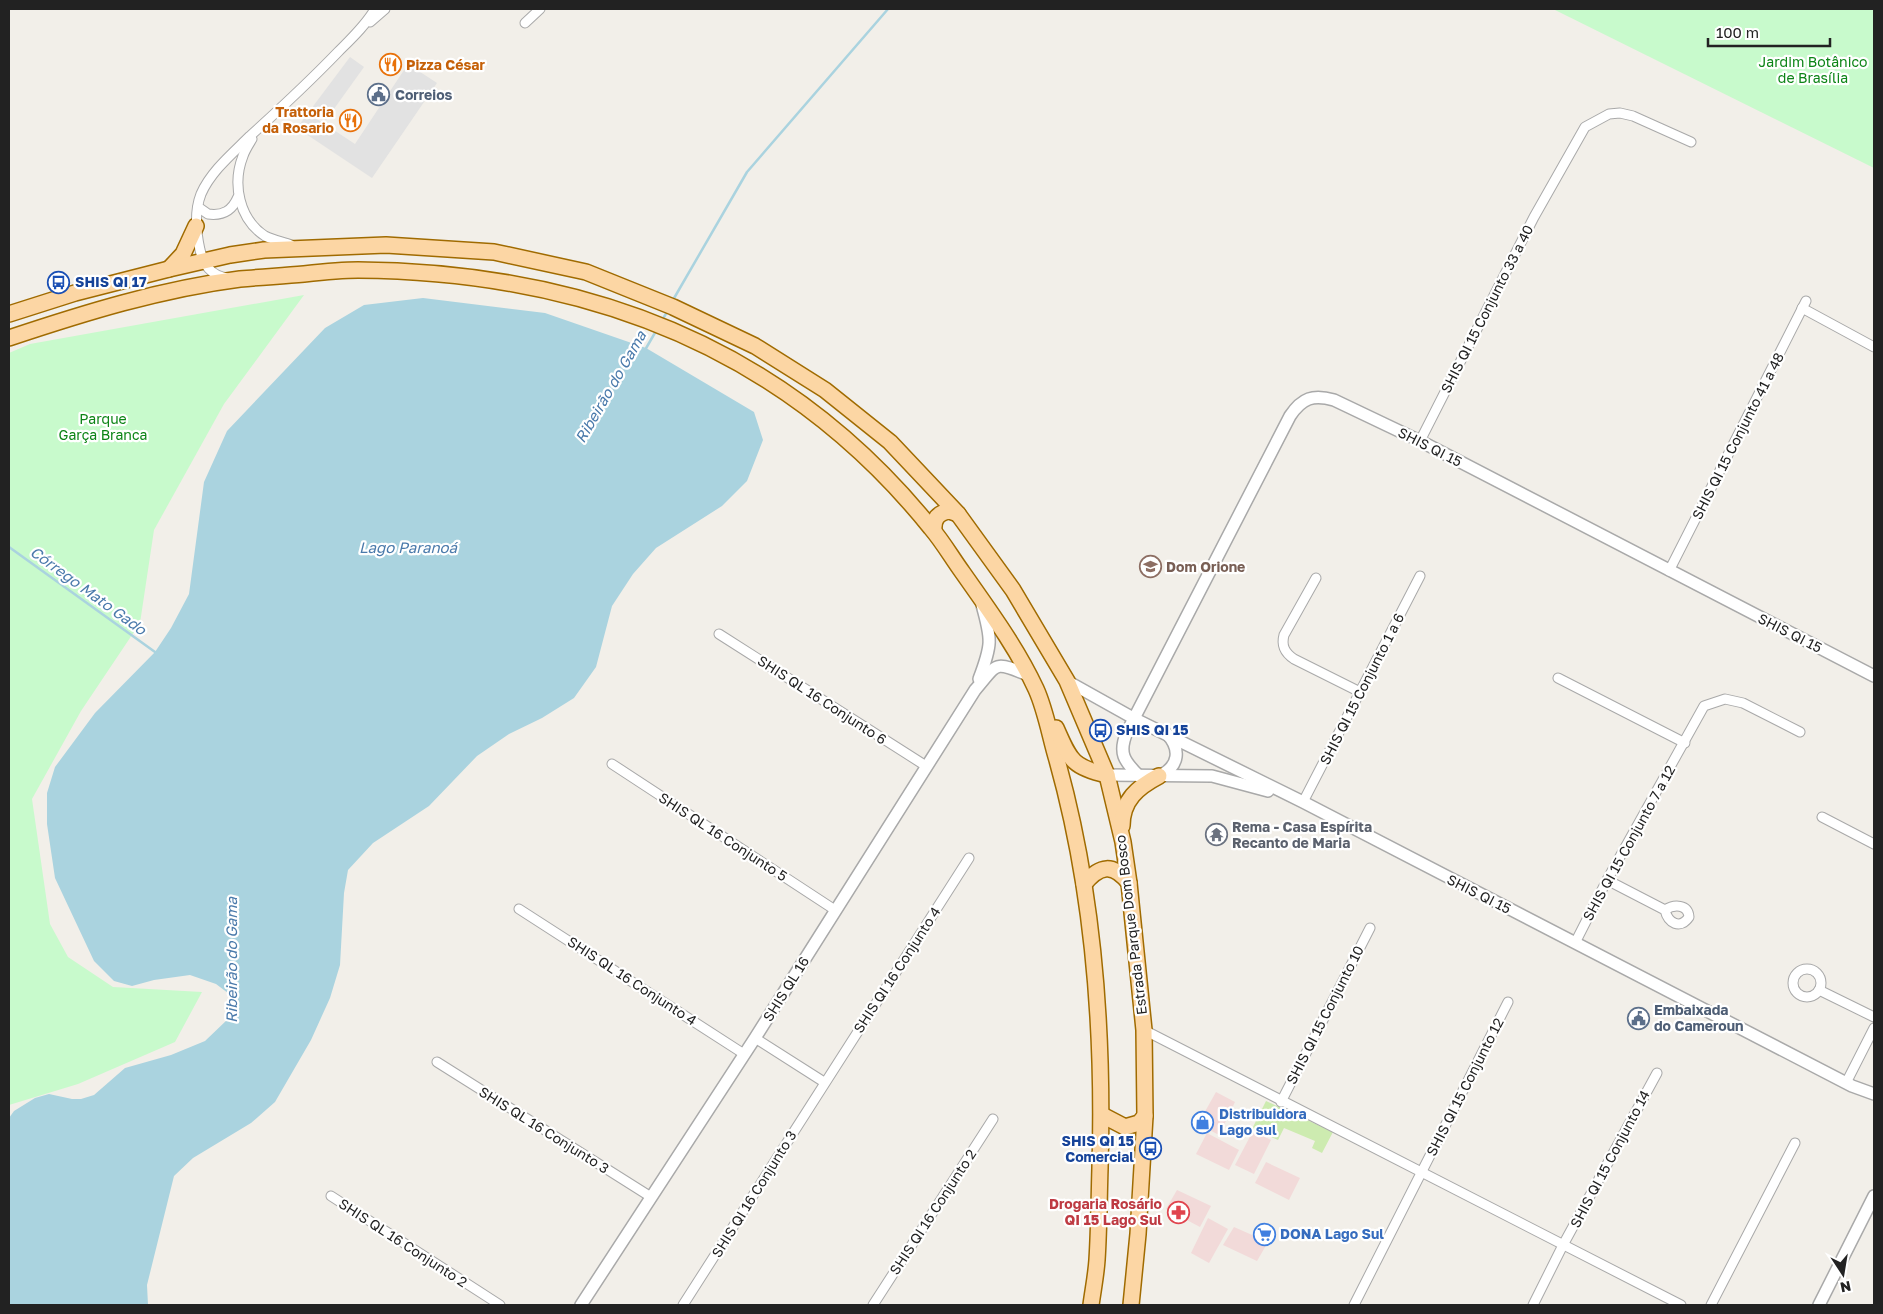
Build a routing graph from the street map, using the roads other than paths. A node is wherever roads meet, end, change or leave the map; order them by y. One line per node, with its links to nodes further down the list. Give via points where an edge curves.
1 (375, 9): 5 (street)
2 (385, 9): 5 (street)
3 (540, 9): 4 (street)
4 (525, 23)
5 (356, 33): 6 (street)
6 (256, 131): 8 (street, via 243,155); 9 (street, via 209,181)
7 (1691, 142): 24 (street, SHIS QI 15 Conjunto 33 a 40, via 1620,113 1609,114 1585,126)
8 (238, 197): 9 (street, via 230,210 223,212 208,214); 12 (street, via 258,230)
9 (198, 207): 10 (street)
10 (196, 226): 13 (street); 14 (main road, via 184,254)
11 (386, 245): 12 (main road, Estrada Parque Dom Bosco); 15 (main road, via 398,253 397,262); 25 (main road, Estrada Parque Dom Bosco, via 494,252 586,272 690,315 755,346 825,390 890,442)
12 (298, 248): 13 (main road, Estrada Parque Dom Bosco, via 264,250)
13 (202, 261): 14 (main road, Estrada Parque Dom Bosco); 16 (street, via 220,276)
14 (169, 269): 17 (main road, Estrada Parque Dom Bosco)
15 (354, 270): 16 (main road); 26 (main road, via 449,275 530,286 578,297 695,339 773,383 843,436 895,486)
16 (240, 279): 19 (main road)
17 (100, 286): 18 (main road, Estrada Parque Dom Bosco); 19 (main road, via 93,296)
18 (75, 293): 20 (main road, Estrada Parque Dom Bosco); 21 (main road, via 87,300 86,310)
19 (102, 308): 21 (main road)
20 (9, 314)
21 (80, 315): 22 (main road)
22 (9, 338)
23 (1874, 347): 27 (street, SHIS QI 15 Conjunto 41 a 48, via 1804,304)
24 (1420, 441): 27 (street, SHIS QI 15); 39 (street, SHIS QI 15, via 1325,397 1301,403 1290,416)
25 (958, 514): 26 (main road, via 949,511 937,516); 35 (main road, Estrada Parque Dom Bosco, via 1013,590)
26 (934, 531): 30 (main road)
27 (1669, 571): 33 (street, SHIS QI 15)
28 (1420, 576): 38 (street, SHIS QI 15 Conjunto 1 a 6)
29 (1316, 578): 38 (street, via 1284,635 1284,648 1294,659)
30 (980, 598): 32 (main road); 36 (street, SHIS QL 16, via 990,647)
31 (719, 634): 44 (street, SHIS QL 16 Conjunto 6)
32 (1028, 675): 36 (street, SHIS QL 16, via 997,666 988,672); 37 (main road)
33 (1874, 676)
34 (1558, 678): 42 (street)
35 (1067, 681): 39 (street, SHIS QI 15); 45 (main road, Estrada Parque Dom Bosco)
36 (975, 690): 44 (street, SHIS QL 16)
37 (1037, 691): 45 (main road, via 1068,756 1080,767); 55 (main road, via 1073,820)
38 (1360, 692): 48 (street, SHIS QI 15 Conjunto 1 a 6)
39 (1135, 719): 41 (street, SHIS QI 15); 46 (street, via 1126,732 1122,751 1128,765)
40 (1800, 732): 42 (street, SHIS QI 15 Conjunto 7 a 12, via 1743,703 1725,699 1704,706)
41 (1167, 734): 47 (street, via 1177,751 1176,759 1168,772); 48 (street, SHIS QI 15)
42 (1685, 743): 53 (street, SHIS QI 15 Conjunto 7 a 12)
43 (612, 764): 57 (street, SHIS QL 16 Conjunto 5)
44 (926, 766): 57 (street, SHIS QL 16)
45 (1107, 775): 46 (street, SHIS QI 15); 50 (main road, Estrada Parque Dom Bosco)
46 (1139, 776): 47 (street, SHIS QI 15)
47 (1159, 776): 48 (street, SHIS QI 15, via 1212,776); 50 (main road, via 1143,785 1129,799 1122,819)
48 (1298, 800): 60 (street, SHIS QI 15)
49 (1822, 817): 51 (street)
50 (1122, 842): 54 (main road, Estrada Parque Dom Bosco)
51 (1874, 844)
52 (969, 858): 72 (street, SHIS QI 16 Conjunto 4)
53 (1607, 880): 58 (street); 60 (street, SHIS QI 15 Conjunto 7 a 12)
54 (1129, 883): 55 (main road, via 1121,873 1111,869 1094,873); 65 (main road, Estrada Parque Dom Bosco)
55 (1084, 884): 77 (main road, via 1097,985)
56 (520, 909): 69 (street, SHIS QL 16 Conjunto 4)
57 (835, 910): 66 (street, SHIS QL 16)
58 (1665, 910)
59 (1370, 928): 75 (street, SHIS QI 15 Conjunto 10)
60 (1575, 943): 73 (street, SHIS QI 15)
61 (1819, 990): 63 (street)
62 (1508, 1002): 81 (street, SHIS QI 15 Conjunto 12)
63 (1874, 1017)
64 (1874, 1028): 73 (street)
65 (1144, 1030): 67 (street); 68 (main road, Estrada Parque Dom Bosco)
66 (754, 1038): 69 (street, SHIS QL 16); 72 (street)
67 (1166, 1042): 68 (street); 75 (street)
68 (1144, 1052): 78 (main road, Estrada Parque Dom Bosco)
69 (744, 1054): 84 (street, SHIS QL 16)
70 (437, 1062): 84 (street, SHIS QL 16 Conjunto 3)
71 (1657, 1073): 85 (street, SHIS QI 15 Conjunto 14)
72 (824, 1082): 90 (street, SHIS QI 16 Conjunto 3)
73 (1849, 1084): 74 (street, SHIS QI 15); 76 (street, SHIS QI 15)
74 (1874, 1094)
75 (1280, 1102): 81 (street)
76 (1874, 1102)
77 (1102, 1115): 78 (main road, via 1125,1127 1139,1123); 92 (main road, via 1097,1261)
78 (1145, 1116): 93 (main road, Estrada Parque Dom Bosco)
79 (993, 1119): 91 (street, SHIS QI 16 Conjunto 2)
80 (1796, 1142): 97 (street)
81 (1422, 1171): 85 (street); 94 (street, SHIS QI 15 Conjunto 12)
82 (331, 1196): 87 (street, SHIS QL 16 Conjunto 2)
83 (1874, 1196): 98 (street)
84 (651, 1197): 86 (street, SHIS QL 16)
85 (1563, 1245): 95 (street, SHIS QI 15 Conjunto 14); 96 (street)
86 (595, 1286): 88 (street, SHIS QL 16); 89 (street, SHIS QL 16)
87 (500, 1305)
88 (582, 1305)
89 (587, 1305)
90 (683, 1305)
91 (873, 1305)
92 (1091, 1305)
93 (1131, 1305)
94 (1354, 1305)
95 (1533, 1305)
96 (1681, 1305)
97 (1711, 1305)
98 (1819, 1305)

